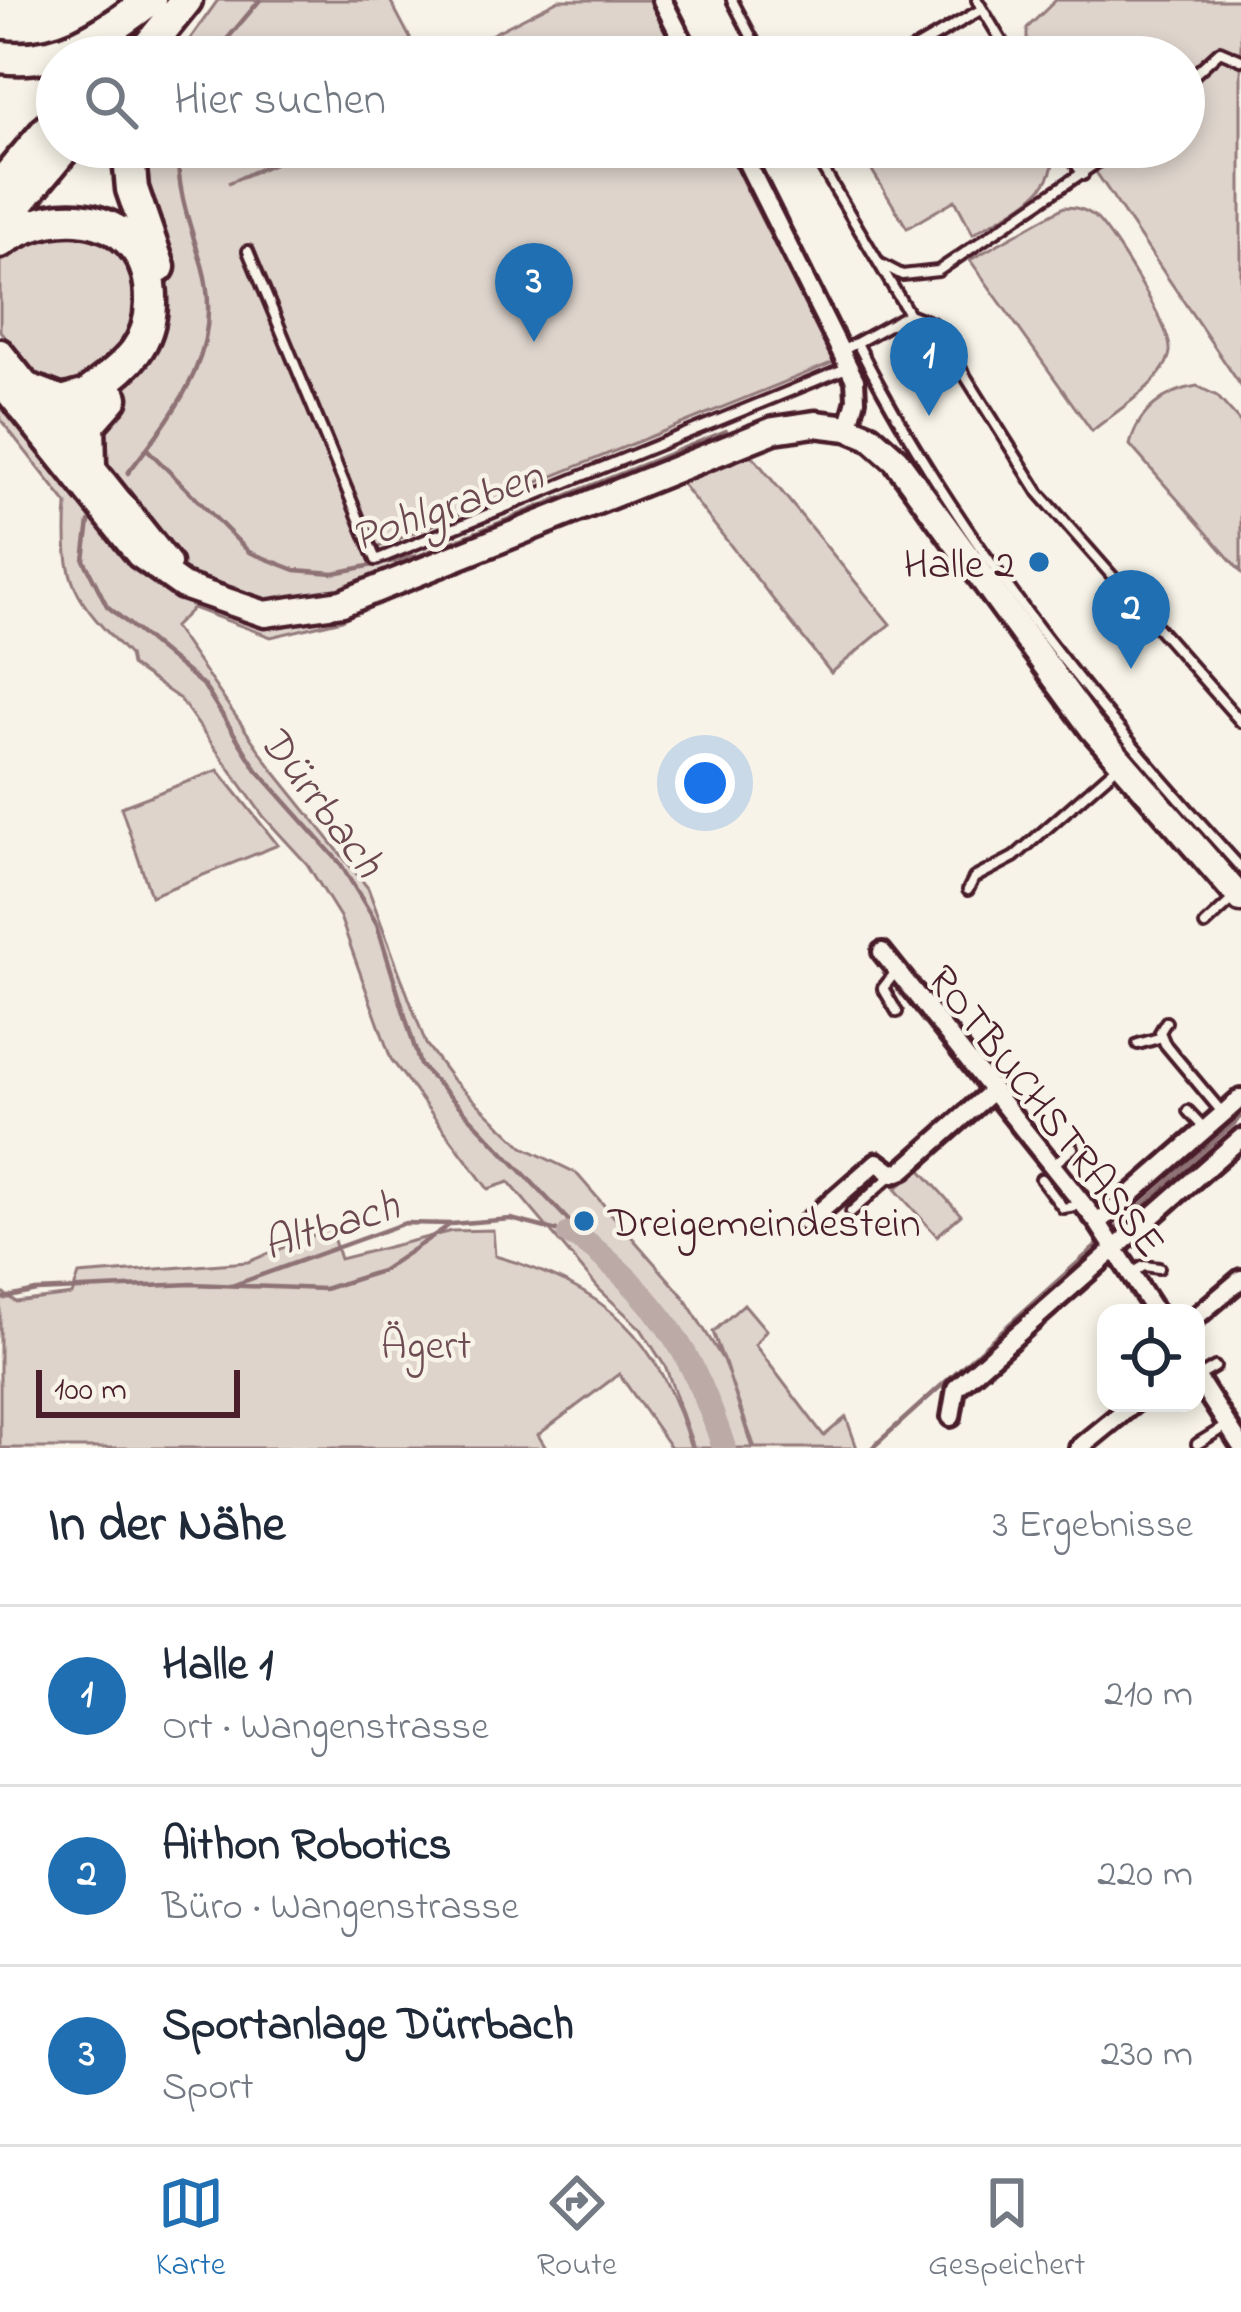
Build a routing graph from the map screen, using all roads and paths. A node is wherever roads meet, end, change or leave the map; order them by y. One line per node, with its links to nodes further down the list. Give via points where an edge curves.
1 (153, 0): 6 (highway); 7 (highway)
2 (189, 0): 8 (highway); 9 (highway)
3 (662, 0): 10 (street)
4 (732, 0): 11 (lane)
5 (980, 5): 12 (lane); 13 (lane)
6 (97, 36)
7 (125, 36)
8 (158, 36)
9 (168, 36)
10 (681, 36)
11 (751, 36)
12 (932, 36)
13 (998, 36)
14 (0, 57): 15 (highway)
15 (36, 58)
16 (1241, 60): 17 (lane, via 1220,51)
17 (1205, 65)
18 (36, 144): 26 (highway)
19 (48, 168): 27 (highway)
20 (130, 168): 35 (highway, via 164,288 164,324 143,368)
21 (750, 168): 33 (street)
22 (822, 168): 29 (lane)
23 (1078, 168): 25 (lane)
24 (1092, 168): 25 (lane)
25 (1083, 175): 29 (lane, via 938,272 902,274)
26 (0, 186)
27 (0, 225)
28 (0, 242): 35 (highway, via 40,220 74,216 107,226 136,253 149,286 148,325)
29 (871, 250): 31 (lane)
30 (248, 251): 33 (lane, via 376,560)
31 (909, 314): 33 (lane); 39 (lane, via 932,323 1040,494)
32 (0, 352): 34 (main road)
33 (849, 354): 37 (street, via 857,389); 41 (lane, via 1016,594)
34 (14, 390): 35 (highway); 36 (main road); 38 (main road)
35 (95, 402): 36 (highway); 38 (highway)
36 (61, 428): 38 (main road)
37 (848, 428): 38 (main road, via 798,425 738,442 342,603 265,614 201,592); 40 (main road, via 896,460)
38 (77, 465)
39 (1241, 722)
40 (1120, 764): 42 (lane); 43 (main road)
41 (1241, 868)
42 (968, 890)
43 (1239, 897): 44 (lane)
44 (1205, 926)
45 (882, 952): 46 (street, ROTBUCHSTRASSE)
46 (896, 972): 47 (lane, via 883,988); 51 (street, ROTBUCHSTRASSE)
47 (897, 1012)
48 (1166, 1022): 49 (lane)
49 (1162, 1037): 50 (lane); 54 (lane)
50 (1138, 1044)
51 (991, 1092): 58 (street, ROTBUCHSTRASSE); 59 (street)
52 (1241, 1098): 54 (street)
53 (1188, 1111): 55 (lane)
54 (1223, 1113): 55 (street)
55 (1205, 1129): 62 (street)
56 (1238, 1147): 62 (street)
57 (1073, 1148): 58 (lane)
58 (1046, 1172): 62 (street, ROTBUCHSTRASSE)
59 (893, 1174): 60 (lane); 61 (street, via 877,1162)
60 (850, 1212)
61 (807, 1223)
62 (1106, 1236): 64 (street, ROTBUCHSTRASSE); 72 (street, via 1082,1285 956,1388)
63 (1159, 1268): 64 (lane)
64 (1130, 1274): 66 (street, ROTBUCHSTRASSE)
65 (1234, 1277): 67 (street)
66 (1150, 1304)
67 (1205, 1308)
68 (1215, 1367): 69 (lane)
69 (1205, 1372)
70 (1205, 1390): 73 (street)
71 (1127, 1412): 75 (street)
72 (951, 1417)
73 (1228, 1425): 74 (lane); 76 (street)
74 (1197, 1444)
75 (1088, 1445)
76 (1241, 1446)

